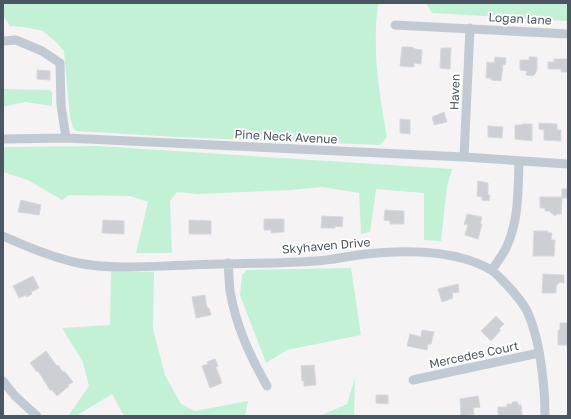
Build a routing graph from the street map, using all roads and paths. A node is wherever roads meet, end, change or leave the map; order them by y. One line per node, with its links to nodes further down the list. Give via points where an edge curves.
1 (395, 25): 2 (street, Logan lane)
2 (470, 28): 3 (street, Logan lane); 7 (street, Haven)
3 (568, 34)
4 (3, 41): 5 (street, via 16,40 42,51 60,63 61,105)
5 (66, 138): 6 (street, Pine Neck Avenue); 7 (street, Pine Neck Avenue)
6 (3, 139)
7 (464, 157): 8 (street, Pine Neck Avenue)
8 (519, 161): 9 (street, Pine Neck Avenue); 12 (street, via 515,224 507,247)
9 (568, 164)
10 (3, 236): 11 (street, Skyhaven Drive, via 77,263 130,266)
11 (228, 264): 12 (street, Skyhaven Drive, via 314,261 382,253 432,252 466,259); 16 (street, via 230,291 241,332)
12 (492, 270): 13 (street, Skyhaven Drive, via 515,293 526,310)
13 (539, 353): 14 (street, Mercedes Court); 18 (street, Skyhaven Drive, via 545,391)
14 (413, 380)
15 (3, 381): 17 (street)
16 (267, 386)
17 (37, 416)
18 (545, 416)

